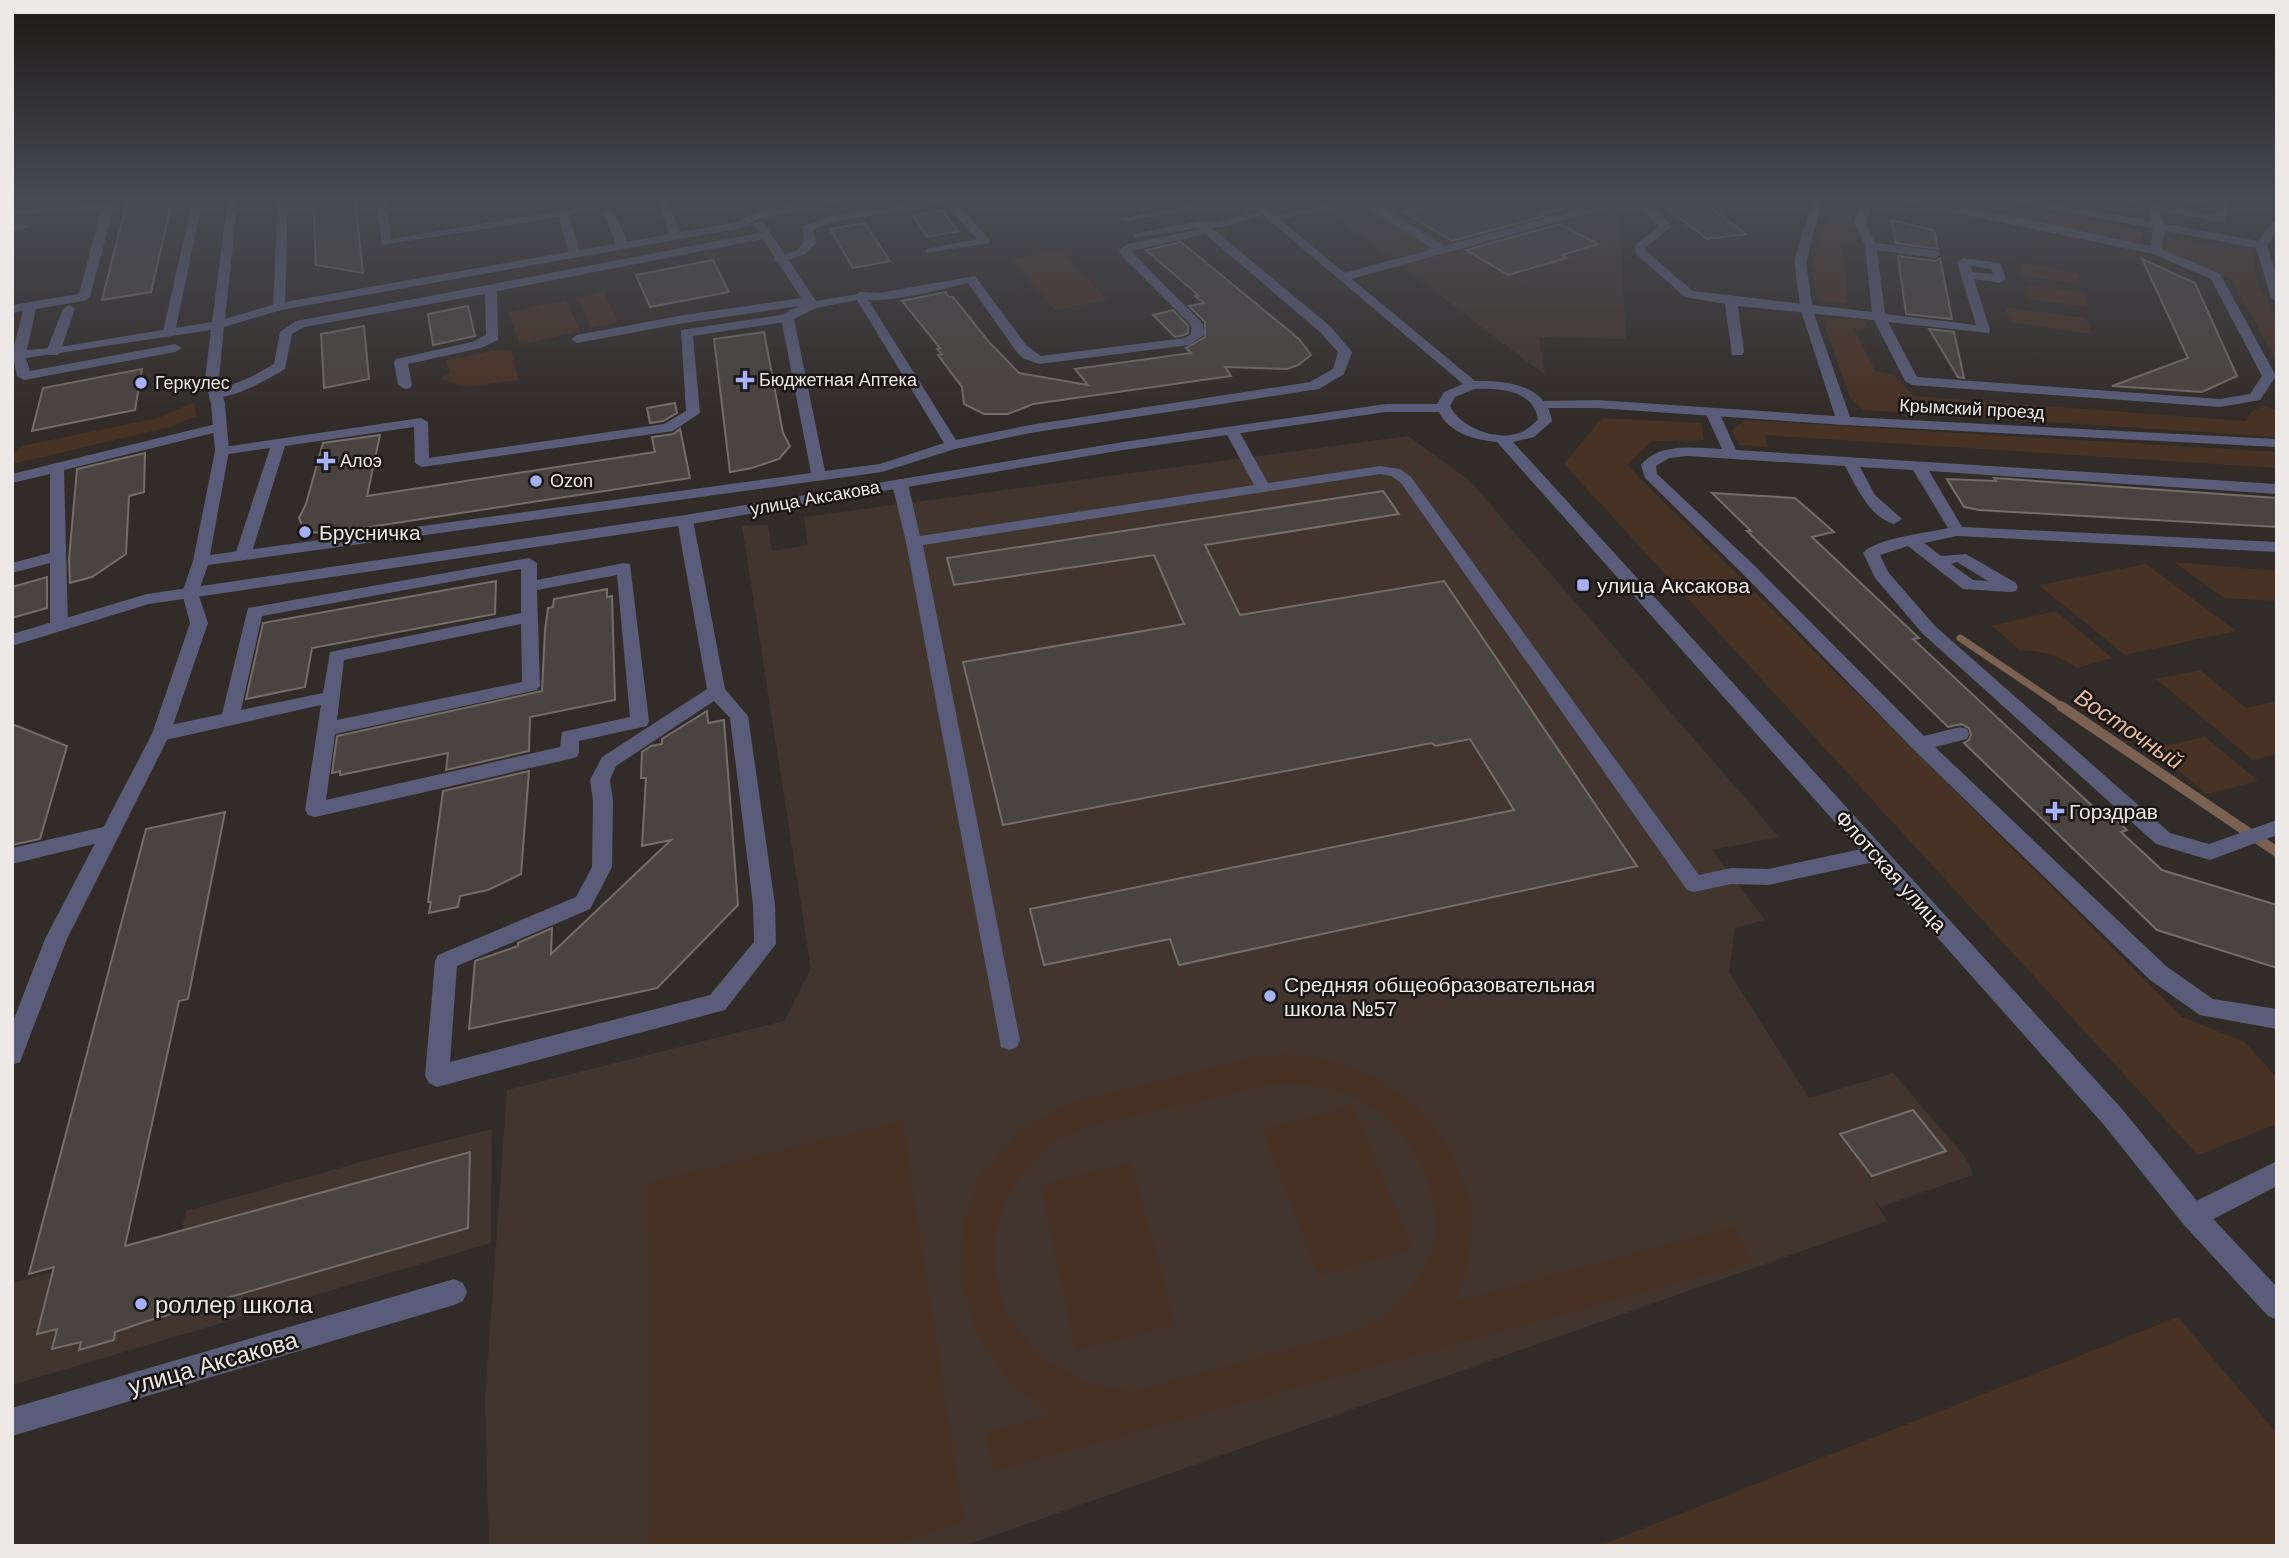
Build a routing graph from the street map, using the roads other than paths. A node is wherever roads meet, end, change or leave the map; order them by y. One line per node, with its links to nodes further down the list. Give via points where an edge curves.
1 (90, 271): 25 (street, via 83,297)
2 (182, 271): 33 (street)
3 (224, 271): 32 (street)
4 (280, 271): 26 (street)
5 (482, 271): 26 (street)
6 (582, 271): 20 (street)
7 (787, 271): 24 (street)
8 (1143, 271): 21 (street, via 1197,324 1198,335 1189,341 1039,360 1021,348 971,279 879,297)
9 (1255, 271): 52 (street, via 1325,329 1345,352 1339,371 1314,386)
10 (1336, 271): 19 (street)
11 (1367, 271): 19 (street)
12 (1662, 271): 23 (street, via 1689,293)
13 (1801, 271): 29 (street)
14 (1874, 271): 30 (street)
15 (2201, 271): 30 (street, via 2216,277 2269,376 2255,397 2220,403 1912,381)
16 (2269, 271): 22 (street)
17 (1968, 275): 30 (street, via 1984,330)
18 (939, 276): 21 (street)
19 (1344, 277): 40 (street)
20 (483, 290): 39 (street, via 491,292 493,337 401,362); 41 (street, via 300,324 286,332 280,366)
21 (860, 296): 24 (street); 52 (street)
22 (2277, 298)
23 (1731, 302): 29 (street); 37 (street)
24 (810, 303): 31 (street); 34 (street)
25 (30, 306): 27 (street); 38 (street)
26 (279, 307): 32 (street)
27 (12, 309)
28 (69, 309): 36 (street)
29 (1807, 311): 30 (street); 46 (street)
30 (1879, 317)
31 (787, 318): 50 (street, via 686,333 693,413 668,428 422,463 421,422); 58 (street)
32 (217, 325): 33 (street); 41 (street, via 212,379)
33 (169, 332): 36 (street)
34 (577, 339)
35 (175, 348): 38 (street, via 24,376)
36 (53, 352): 38 (street)
37 (1737, 352)
38 (16, 355)
39 (405, 385)
40 (1472, 385): 42 (street, via 1507,387); 43 (street, via 1449,393)
41 (216, 394): 47 (street)
42 (1542, 405): 44 (street, Крымский проезд); 49 (street, via 1546,413 1540,429)
43 (1441, 408): 48 (street, улица Аксакова, via 1386,408); 49 (street, via 1445,417 1468,432)
44 (1712, 412): 46 (street, Крымский проезд); 54 (street)
45 (391, 415): 50 (street, via 334,425)
46 (1844, 421): 51 (street, Крымский проезд)
47 (220, 427): 53 (street); 57 (street)
48 (1232, 431): 60 (street, улица Аксакова); 61 (street)
49 (1502, 439): 90 (street, Флотская улица)
50 (279, 442): 53 (street); 70 (street)
51 (2277, 443)
52 (952, 445): 58 (street, via 882,468)
53 (222, 451): 71 (street)
54 (1731, 454): 55 (street); 87 (street, via 1672,453 1656,457 1648,465 1650,475)
55 (1850, 462): 56 (street); 63 (street, via 1869,497)
56 (1919, 467): 62 (street); 65 (street)
57 (57, 468): 59 (street); 69 (street)
58 (819, 478): 70 (street)
59 (12, 479)
60 (900, 484): 64 (street, улица Аксакова); 66 (street)
61 (1264, 488): 66 (street); 90 (street, via 1380,470 1395,472 1406,480 1694,884 1731,876 1768,877)
62 (2277, 489)
63 (1894, 519)
64 (685, 520): 75 (street, улица Аксакова); 79 (street)
65 (1957, 531): 67 (street); 68 (street)
66 (914, 542): 93 (street)
67 (1914, 543): 72 (street); 81 (street, via 1871,553 1881,574 1929,629)
68 (2277, 547)
69 (60, 555): 73 (street); 77 (street)
70 (243, 555): 71 (street)
71 (201, 561): 75 (street)
72 (1938, 561)
73 (12, 568)
74 (529, 587): 76 (street); 82 (street, via 529,563 254,612); 84 (street, via 624,568 640,721 569,737 570,752 315,810)
75 (190, 593): 77 (street, улица Аксакова, via 147,599); 85 (street, via 199,623)
76 (529, 617): 80 (street, via 336,656); 84 (street, via 531,686)
77 (59, 625): 78 (street, улица Аксакова)
78 (12, 640)
79 (716, 691): 79 (street, via 739,716 765,944 717,1003 437,1076 446,961 583,903 602,867 600,780 609,762)
80 (331, 697): 82 (street); 84 (street)
81 (2027, 717): 83 (street); 88 (street, via 2163,839 2210,852)
82 (230, 718): 85 (street)
83 (2006, 722)
84 (326, 729)
85 (161, 734): 89 (street)
86 (1960, 734): 87 (street)
87 (1920, 744): 92 (street, via 2158,973 2208,1007)
88 (2277, 827)
89 (108, 834): 91 (street); 94 (street, via 57,939)
90 (1876, 854): 96 (street, Флотская улица, via 2113,1117)
91 (12, 856)
92 (2277, 1019)
93 (1009, 1040)
94 (12, 1055)
95 (2277, 1173): 96 (street)
96 (2193, 1216): 98 (street, Флотская улица)
97 (454, 1292): 99 (street, улица Аксакова)
98 (2277, 1307)
99 (12, 1422)

